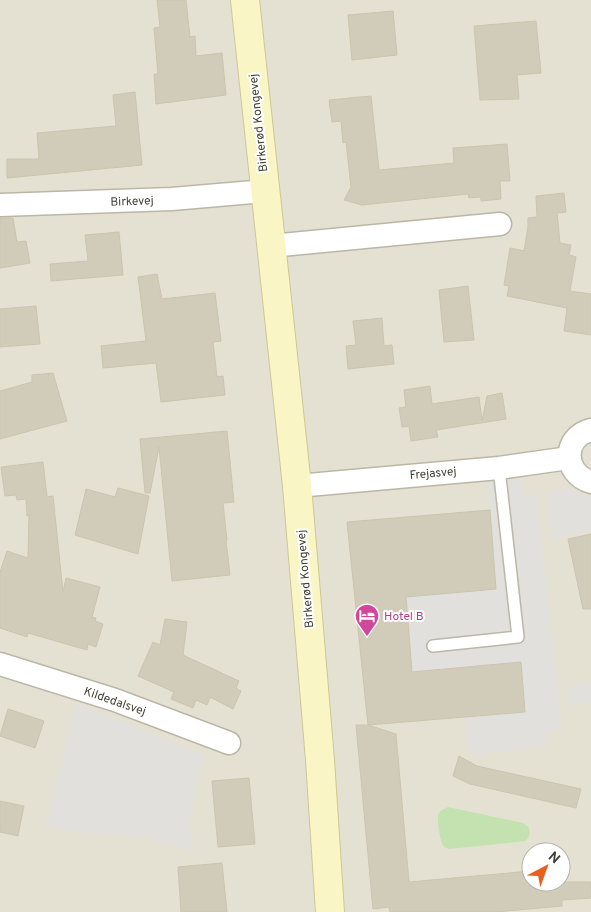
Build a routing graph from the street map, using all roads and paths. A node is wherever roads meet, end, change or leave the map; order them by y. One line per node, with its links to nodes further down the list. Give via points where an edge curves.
1 (245, 0): 2 (main road, Birkerød Kongevej)
2 (264, 190): 3 (street, Birkevej, via 172,199); 5 (main road, Birkerød Kongevej)
3 (0, 205)
4 (500, 224): 5 (street)
5 (271, 246): 10 (main road, Birkerød Kongevej)
6 (591, 430): 7 (street, via 580,434 574,441)
7 (569, 458): 8 (street, Frejasvej); 9 (street, via 576,473)
8 (499, 468): 10 (street, Frejasvej); 11 (lane, via 518,637)
9 (591, 482)
10 (297, 486): 14 (main road, Birkerød Kongevej)
11 (433, 646)
12 (0, 664): 13 (street, Kildedalsvej, via 115,700)
13 (229, 743)
14 (330, 912)

